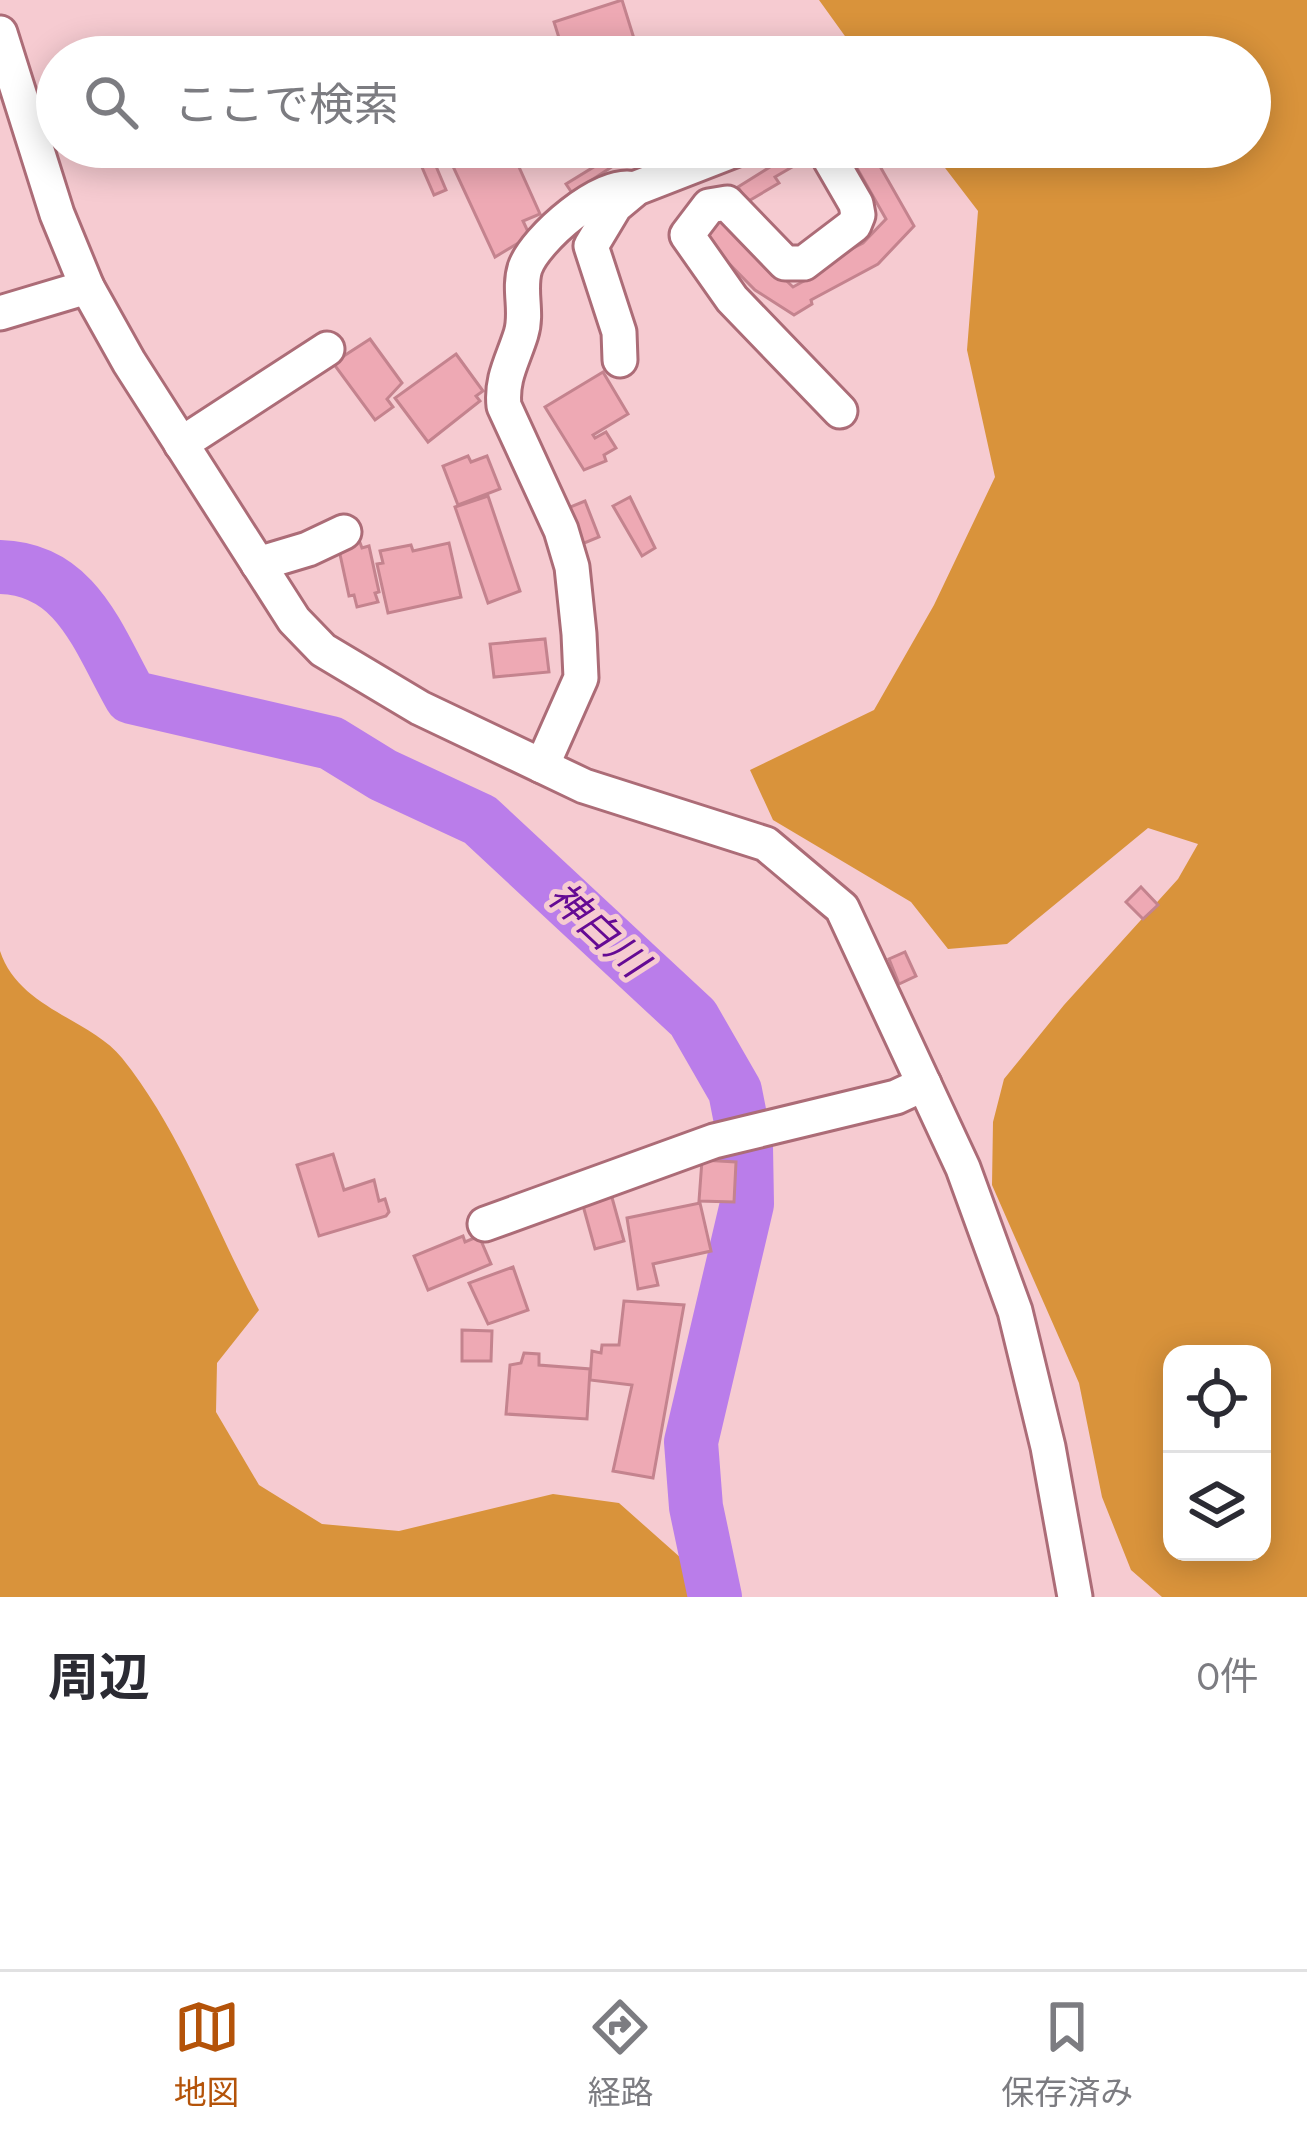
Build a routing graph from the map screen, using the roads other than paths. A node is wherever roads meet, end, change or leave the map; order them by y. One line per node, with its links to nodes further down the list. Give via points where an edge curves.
1 (0, 33): 2 (street)
2 (36, 147)
3 (43, 168): 7 (street)
4 (688, 168): 6 (street)
5 (835, 168): 11 (street, via 858,215 804,263 785,263 728,202 709,206 687,235 732,299)
6 (634, 189): 10 (street, via 591,246); 15 (street, via 620,187 567,217 532,254 523,273 526,317 502,389 572,567 581,678)
7 (87, 287): 8 (street); 12 (street)
8 (0, 313)
9 (327, 350): 12 (street)
10 (620, 360)
11 (840, 411)
12 (181, 444): 14 (street)
13 (344, 532): 14 (street)
14 (258, 564): 15 (street, via 323,650)
15 (542, 766): 16 (street, via 584,787 766,844 805,874 842,908)
16 (924, 1084): 17 (street, via 715,1141); 18 (street, via 1015,1311)
17 (485, 1224)
18 (1075, 1597)

